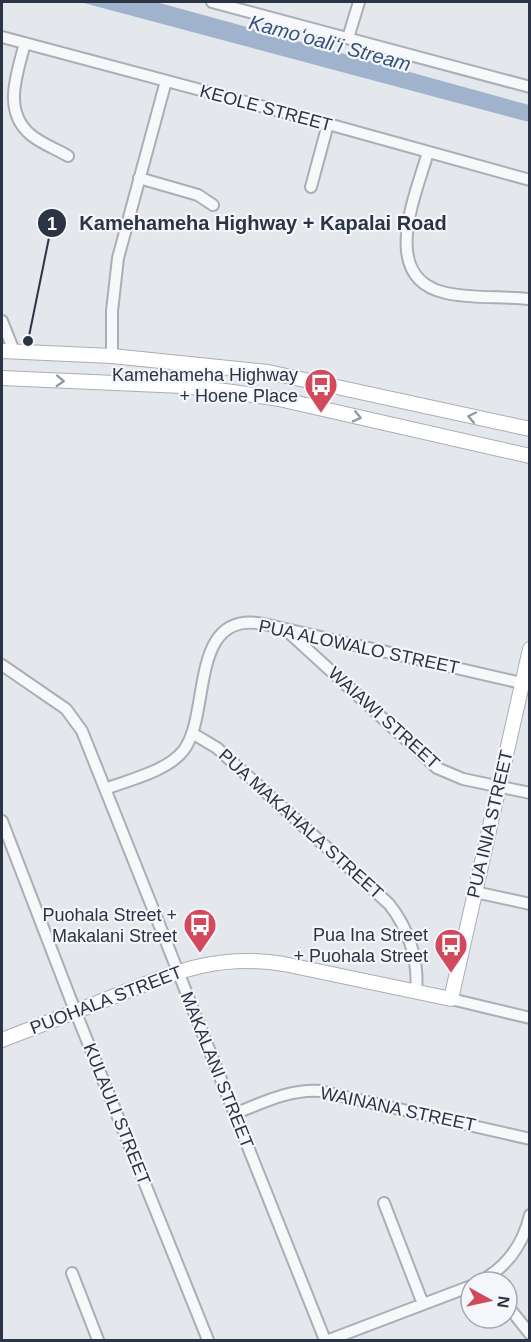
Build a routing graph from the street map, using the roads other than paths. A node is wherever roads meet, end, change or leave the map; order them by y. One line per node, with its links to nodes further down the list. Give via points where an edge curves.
1 (212, 2): 4 (street)
2 (359, 2): 4 (street)
3 (2, 37): 5 (street, KEOLE STREET)
4 (348, 38): 7 (street)
5 (25, 43): 6 (street, KEOLE STREET); 10 (street, via 13,92 17,116 32,136)
6 (166, 81): 8 (street, KEOLE STREET); 11 (street)
7 (530, 87)
8 (328, 124): 9 (street, KEOLE STREET); 13 (street)
9 (428, 152): 12 (street, KEOLE STREET); 15 (street, via 405,240 409,261 417,275 444,293)
10 (68, 156)
11 (139, 178): 14 (street, via 198,195); 18 (street, via 116,273)
12 (530, 180)
13 (311, 187)
14 (213, 204)
15 (530, 299)
16 (2, 321): 17 (street)
17 (8, 351): 18 (main road); 20 (main road)
18 (112, 356): 19 (main road)
19 (272, 373): 21 (main road); 22 (main road, one-way to 19)
20 (8, 378): 21 (main road, one-way to 21, via 183,386)
21 (263, 396): 23 (main road, one-way to 23)
22 (530, 429)
23 (530, 456)
24 (285, 629): 27 (street, PUA ALOWALO STREET); 28 (street, PUA ALOWALO STREET, via 242,623 218,638 209,657); 29 (street, WAIAWI STREET, via 431,764 454,776)
25 (530, 649): 27 (main road, PUA INIA STREET)
26 (2, 665): 30 (street, MAKALANI STREET, via 72,716)
27 (526, 684): 29 (main road, PUA INIA STREET)
28 (192, 733): 30 (street, PUA ALOWALO STREET, via 182,752 170,763); 36 (street, PUA MAKAHALA STREET, via 217,748 389,904 403,926 416,960)
29 (499, 786): 31 (street, WAIAWI STREET); 33 (main road, PUA INIA STREET)
30 (105, 789): 35 (street, MAKALANI STREET)
31 (530, 793)
32 (2, 820): 38 (street, KULAULI STREET)
33 (475, 892): 34 (street); 37 (main road, PUA INIA STREET)
34 (530, 904)
35 (178, 971): 36 (main road, PUOHALA STREET, via 214,962 257,960); 38 (main road, PUOHALA STREET); 41 (street, MAKALANI STREET)
36 (416, 992): 37 (main road, PUOHALA STREET)
37 (451, 999): 39 (street, PUOHALA STREET)
38 (75, 1012): 40 (main road, PUOHALA STREET); 52 (street, KULAULI STREET)
39 (530, 1018)
40 (2, 1040)
41 (234, 1114): 42 (street, WAINANA STREET, via 287,1093 311,1090); 53 (street, MAKALANI STREET)
42 (530, 1139)
43 (384, 1203): 48 (street)
44 (530, 1215): 45 (street, via 517,1249)
45 (498, 1270)
46 (72, 1273): 51 (street)
47 (459, 1290): 48 (street)
48 (423, 1304): 53 (street)
49 (519, 1320): 50 (street)
50 (530, 1334)
51 (98, 1341)
52 (208, 1341)
53 (327, 1341)

